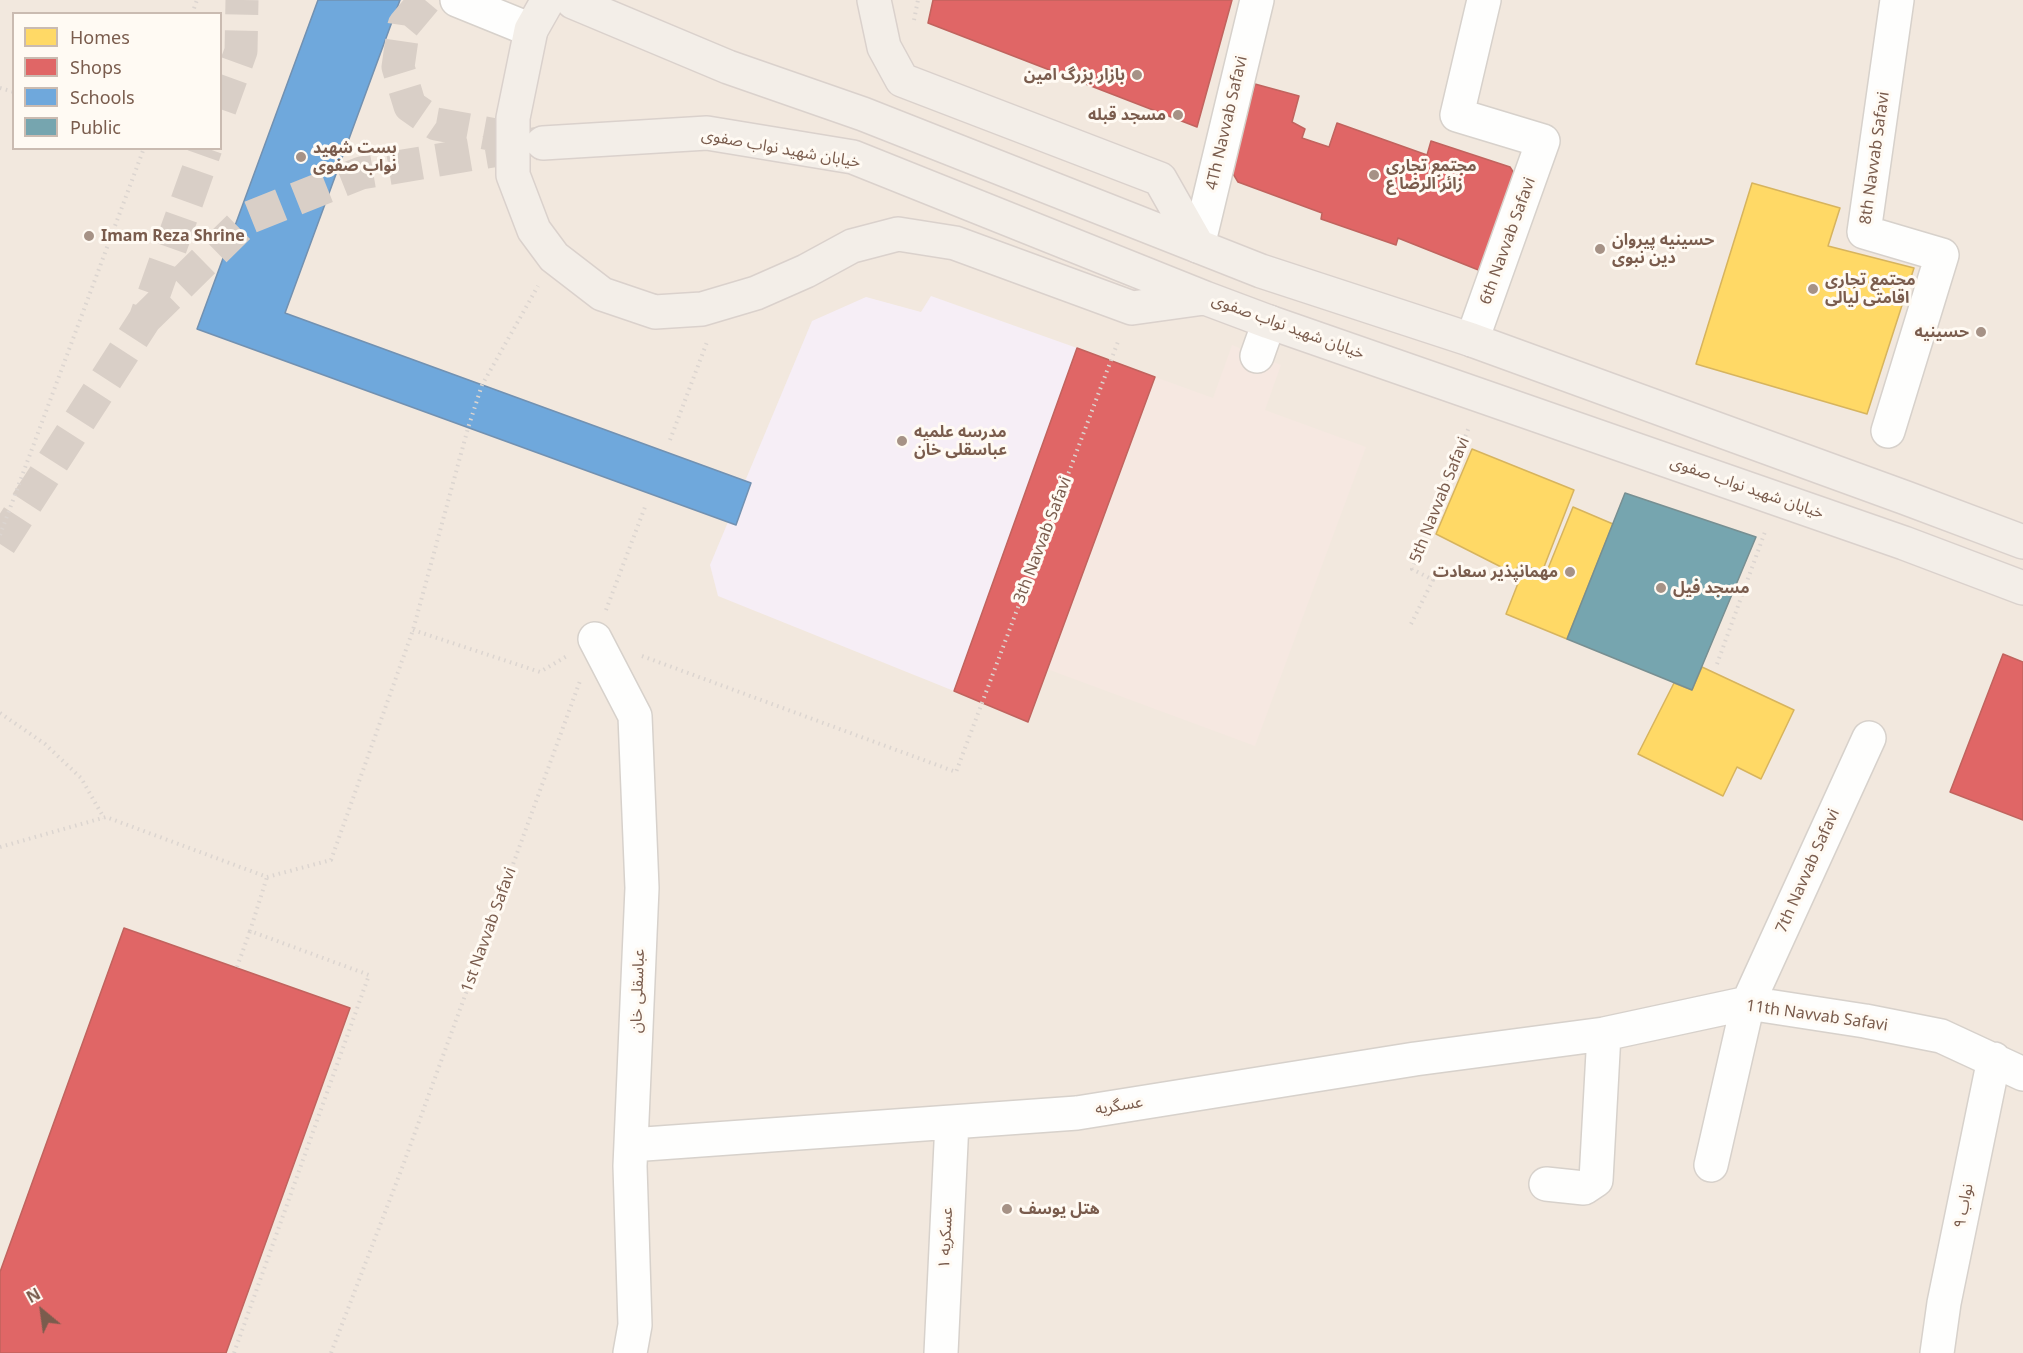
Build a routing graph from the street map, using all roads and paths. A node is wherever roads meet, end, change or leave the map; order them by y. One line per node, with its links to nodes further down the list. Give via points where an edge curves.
1 (457, 0): 7 (street)
2 (874, 0): 10 (main road, via 884,46 902,80 1160,179)
3 (1257, 0): 10 (street, 4Th Navvab Safavi)
4 (1484, 0): 16 (street, 6th Navvab Safavi, via 1457,115 1544,141)
5 (1897, 0): 19 (street, 8th Navvab Safavi, via 1864,232 1942,255)
6 (560, 1): 7 (main road); 10 (main road, via 728,67 863,114)
7 (531, 30): 11 (main road, via 513,118 513,175 534,230)
8 (543, 143): 12 (main road, خیابان شهید نواب صفوی, via 707,133 853,157)
9 (143, 150): 23 (path)
10 (1198, 246): 16 (main road, via 1261,271)
11 (554, 257): 14 (main road, via 602,294 655,312); 27 (path, via 482,385)
12 (1205, 298): 13 (main road); 15 (main road, خیابان شهید نواب صفوی)
13 (1132, 308): 14 (main road, via 955,243 898,234 852,246 806,272 756,293); 28 (path, 3th Navvab Safavi, via 956,772)
14 (702, 309): 20 (path, via 707,341)
15 (1269, 322): 17 (street); 18 (main road, خیابان شهید نواب صفوی)
16 (1472, 340): 24 (main road)
17 (1257, 356)
18 (1481, 395): 21 (main road, خیابان شهید نواب صفوی); 26 (path, 5th Navvab Safavi, via 1412,569 1433,580)
19 (1888, 431)
20 (670, 440)
21 (1777, 499): 25 (main road, خیابان شهید نواب صفوی); 29 (path)
22 (645, 507): 28 (path, 1st Navvab Safavi)
23 (0, 535)
24 (2023, 542)
25 (2023, 588)
26 (1411, 624)
27 (413, 630): 28 (path, via 540,672); 34 (path, via 331,860)
28 (595, 639): 42 (street, عباسقلی خان, via 636,716 642,888); 46 (path, 1st Navvab Safavi)
29 (1717, 664)
30 (0, 713): 32 (path, via 45,744 81,778)
31 (1869, 738): 37 (street, 7th Navvab Safavi)
32 (104, 818): 33 (path); 34 (path)
33 (0, 847)
34 (267, 877): 35 (path)
35 (250, 931): 36 (path); 45 (path, via 369,975)
36 (237, 967)
37 (1748, 1003): 38 (street, 11th Navvab Safavi); 39 (street, 11th Navvab Safavi, via 1941,1036); 43 (street, 7th Navvab Safavi)
38 (1604, 1035): 41 (street, عسگریه, via 1414,1059 1077,1113); 44 (street, via 1596,1180 1584,1188)
39 (1994, 1059): 40 (street, 11th Navvab Safavi); 49 (street, نواب ۹)
40 (2023, 1074)
41 (952, 1122): 42 (street, عسگریه); 48 (street, عسکریه ۱)
42 (631, 1144): 47 (street, عباسقلی خان, via 635,1325)
43 (1711, 1165)
44 (1545, 1184)
45 (234, 1353)
46 (331, 1353)
47 (630, 1353)
48 (941, 1353)
49 (1937, 1353)

